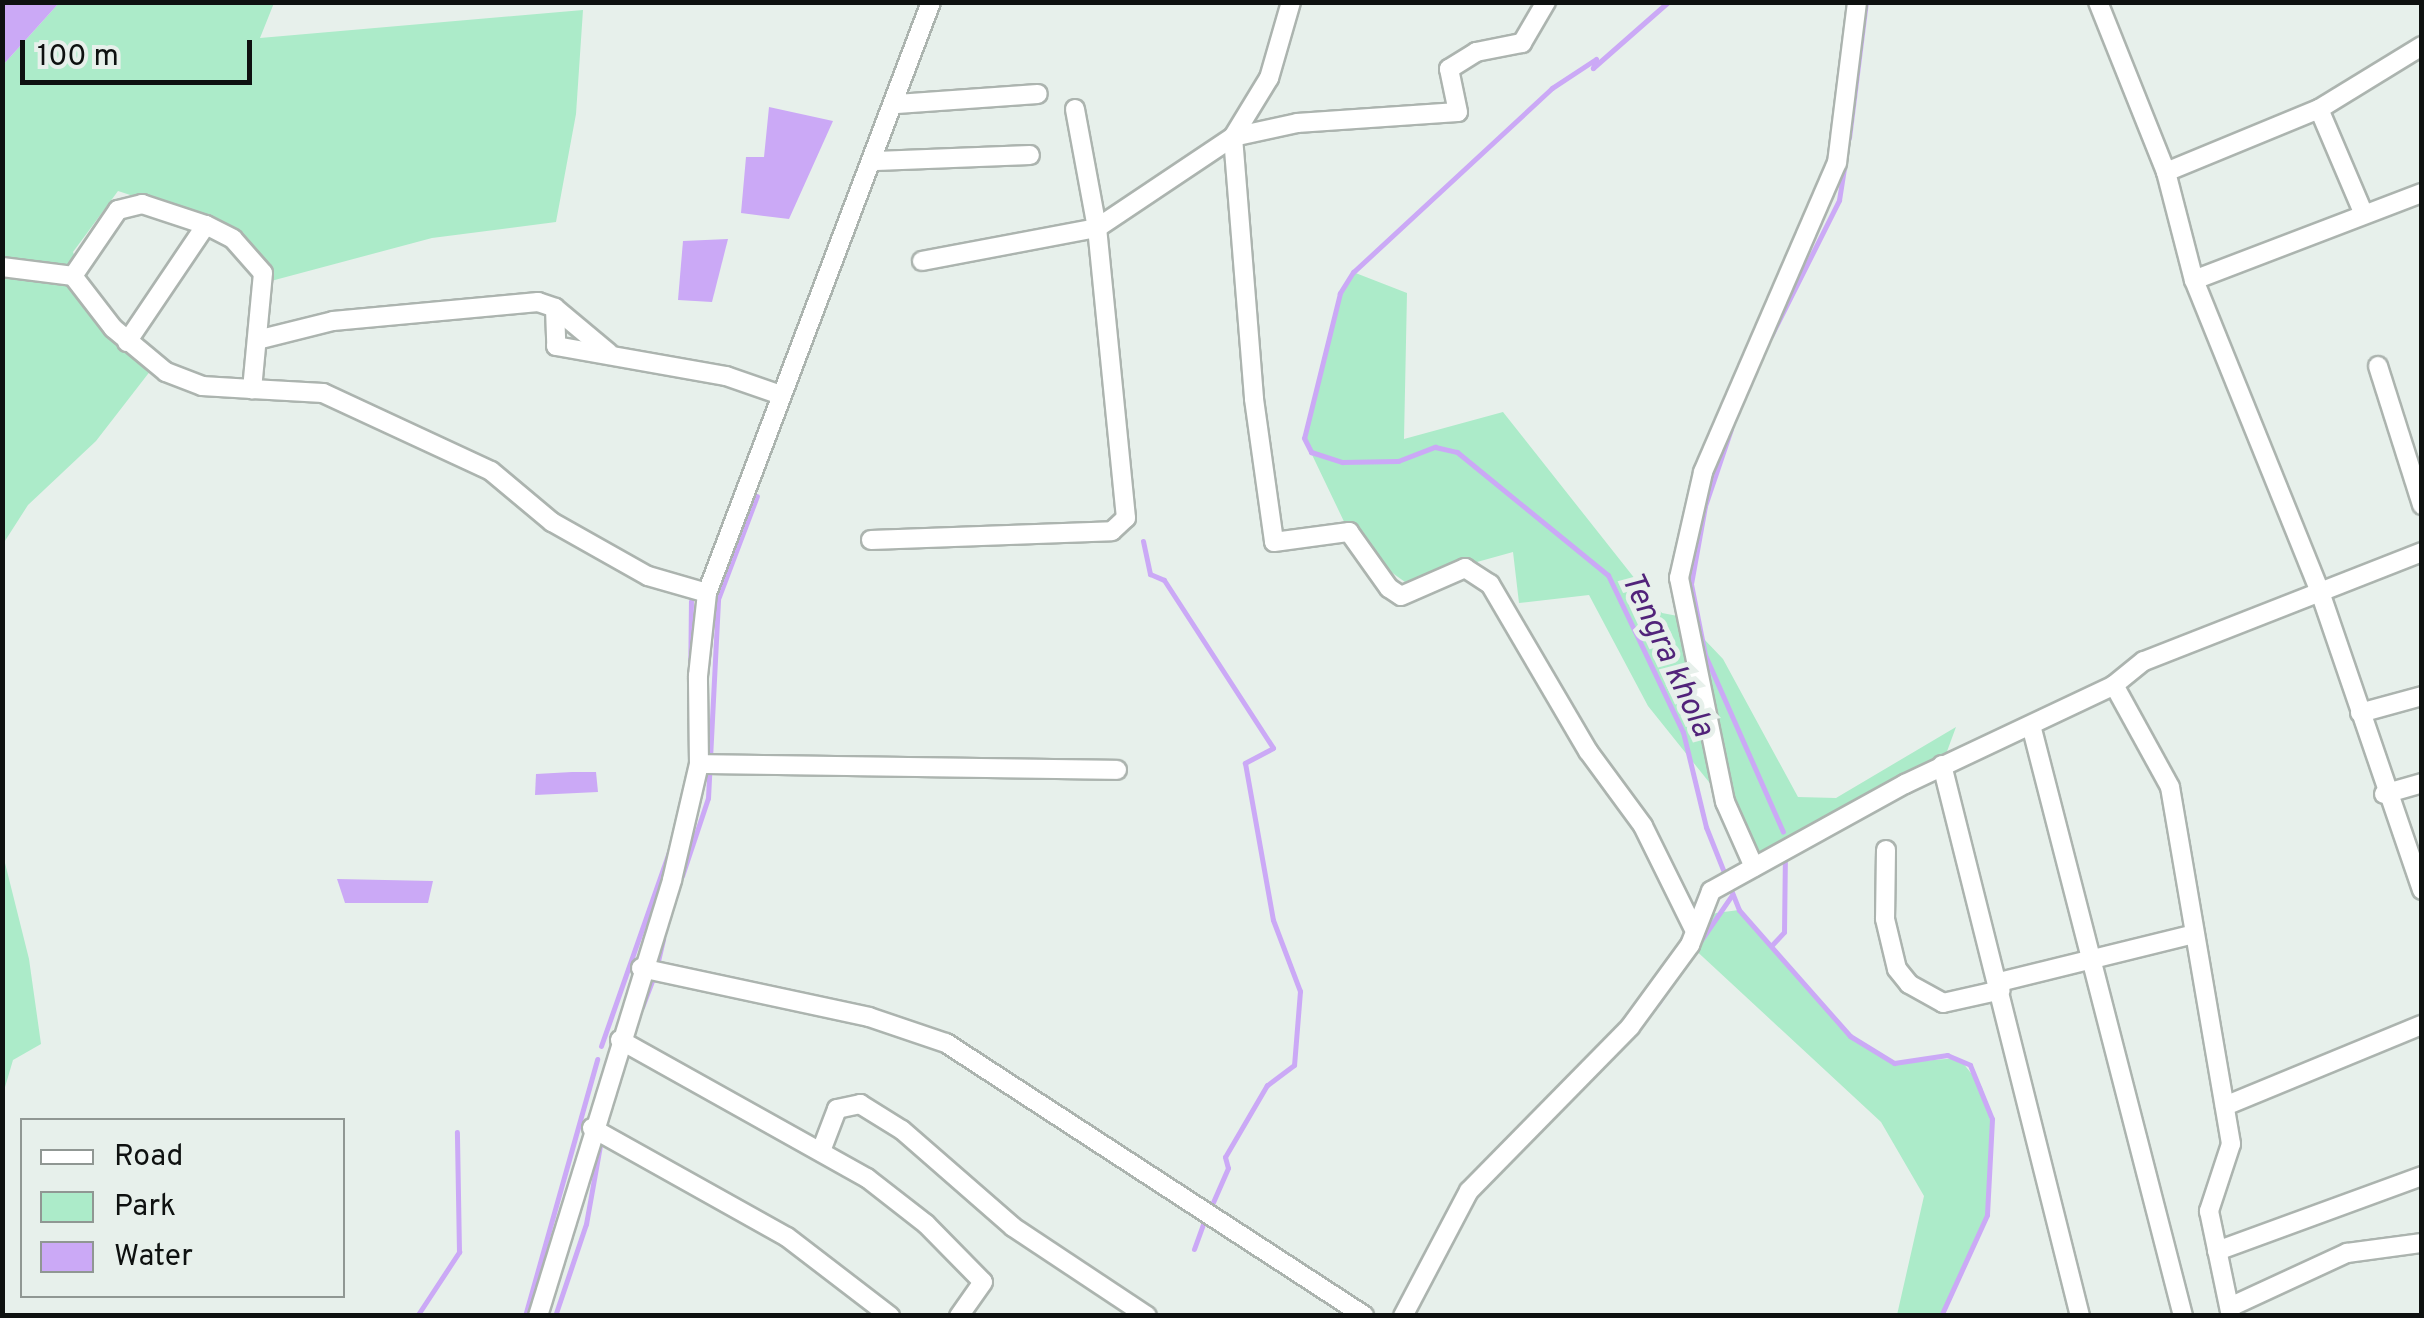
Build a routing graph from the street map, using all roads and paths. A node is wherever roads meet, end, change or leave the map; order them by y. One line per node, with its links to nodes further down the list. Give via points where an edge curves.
1 (931, 2): 8 (street)
2 (1291, 2): 11 (street, via 1269,78)
3 (1546, 2): 11 (street, via 1522,42 1476,52 1449,69 1458,112 1298,122)
4 (1858, 2): 45 (street, via 1837,163 1704,472 1679,578 1725,802)
5 (2098, 2): 14 (street)
6 (2422, 46): 10 (street)
7 (1038, 94): 8 (street)
8 (897, 104): 13 (street)
9 (1075, 109): 18 (street)
10 (2319, 109): 14 (street); 16 (street)
11 (1234, 137): 18 (street); 47 (street, via 1254,399 1274,542 1349,532 1388,588 1401,596 1465,568 1490,584 1588,751 1642,826)
12 (1030, 155): 13 (street)
13 (876, 161): 29 (street)
14 (2166, 172): 22 (street)
15 (2422, 192): 16 (street)
16 (2362, 210): 22 (street)
17 (206, 225): 21 (street, via 151,206 118,210); 24 (street, via 260,264); 25 (street)
18 (1097, 228): 19 (street); 31 (street, via 1127,504 1120,527)
19 (922, 260)
20 (2, 267): 21 (street)
21 (73, 276): 25 (street)
22 (2194, 280): 33 (street)
23 (555, 308): 24 (street, via 538,302 332,321); 26 (street); 26 (street, via 556,346)
24 (257, 340): 28 (street)
25 (126, 342): 28 (street, via 166,372 202,386)
26 (609, 354): 29 (street, via 726,376)
27 (2378, 366): 30 (street)
28 (252, 388): 34 (street, via 323,393 491,471 552,522 648,576)
29 (778, 394): 34 (street, via 753,479)
30 (2422, 505)
31 (871, 540)
32 (2422, 552): 33 (street)
33 (2320, 592): 35 (street, via 2202,634 2144,661); 37 (street)
34 (707, 593): 39 (street, via 698,676)
35 (2114, 685): 38 (street); 48 (street, via 2170,787)
36 (2422, 696): 37 (street)
37 (2360, 713): 43 (street)
38 (2032, 728): 40 (street); 49 (street)
39 (707, 764): 41 (street); 50 (street)
40 (1942, 765): 45 (street); 51 (street)
41 (1117, 770)
42 (2422, 782): 43 (street)
43 (2384, 794): 46 (street)
44 (1886, 850): 51 (street, via 1885,919 1898,969 1909,984 1943,1004)
45 (1754, 867): 47 (street, via 1711,891)
46 (2422, 890)
47 (1693, 927): 66 (street, via 1690,944 1630,1027 1469,1191)
48 (2192, 934): 49 (street); 54 (street)
49 (2087, 961): 51 (street); 68 (street)
50 (641, 968): 53 (street); 65 (street, via 869,1017 946,1042)
51 (2000, 986): 67 (street)
52 (2422, 1025): 54 (street)
53 (620, 1040): 55 (street); 56 (street)
54 (2225, 1106): 59 (street, via 2228,1156 2210,1196)
55 (592, 1128): 61 (street); 62 (street, via 786,1237)
56 (820, 1151): 63 (street, via 866,1178 974,1268 983,1282); 64 (street, via 837,1109 860,1104 902,1130 1012,1226)
57 (2422, 1176): 59 (street)
58 (2422, 1243): 60 (street, via 2347,1253)
59 (2217, 1251): 60 (street)
60 (2230, 1311)
61 (538, 1316)
62 (890, 1316)
63 (959, 1316)
64 (1147, 1316)
65 (1364, 1316)
66 (1402, 1316)
67 (2080, 1316)
68 (2183, 1316)

